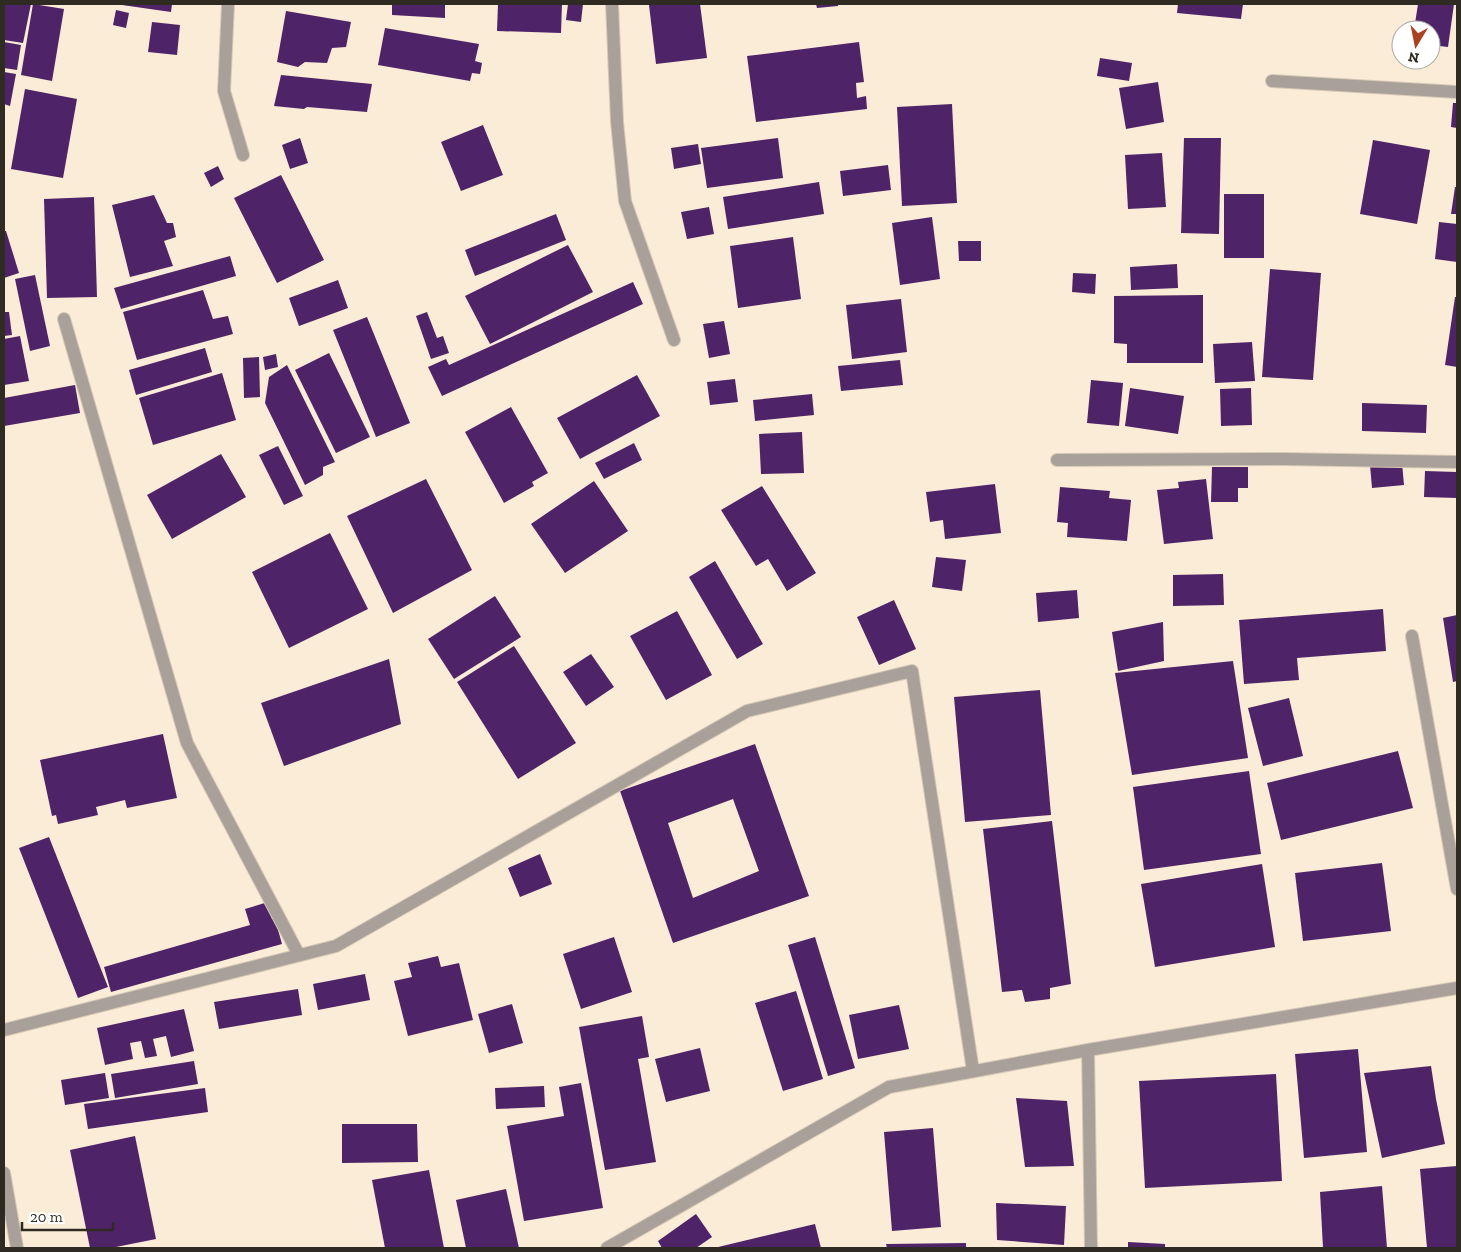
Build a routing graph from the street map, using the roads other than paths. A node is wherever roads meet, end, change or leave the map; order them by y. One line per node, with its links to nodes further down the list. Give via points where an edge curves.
1 (228, 4): 5 (street, via 224,91)
2 (612, 4): 7 (street, via 617,122 625,201)
3 (1272, 81): 4 (street)
4 (1457, 92)
5 (243, 155)
6 (64, 319): 12 (street, via 187,742)
7 (674, 340)
8 (1058, 460): 9 (street)
9 (1457, 462)
10 (1412, 636): 11 (street)
11 (1457, 890)
12 (299, 955): 14 (street); 16 (street, via 336,946 747,712 912,671)
13 (1457, 988): 15 (street)
14 (4, 1030)
15 (1088, 1050): 16 (street); 20 (street)
16 (973, 1071): 19 (street, via 889,1087)
17 (4, 1173): 18 (street)
18 (17, 1248)
19 (607, 1248)
20 (1091, 1248)

